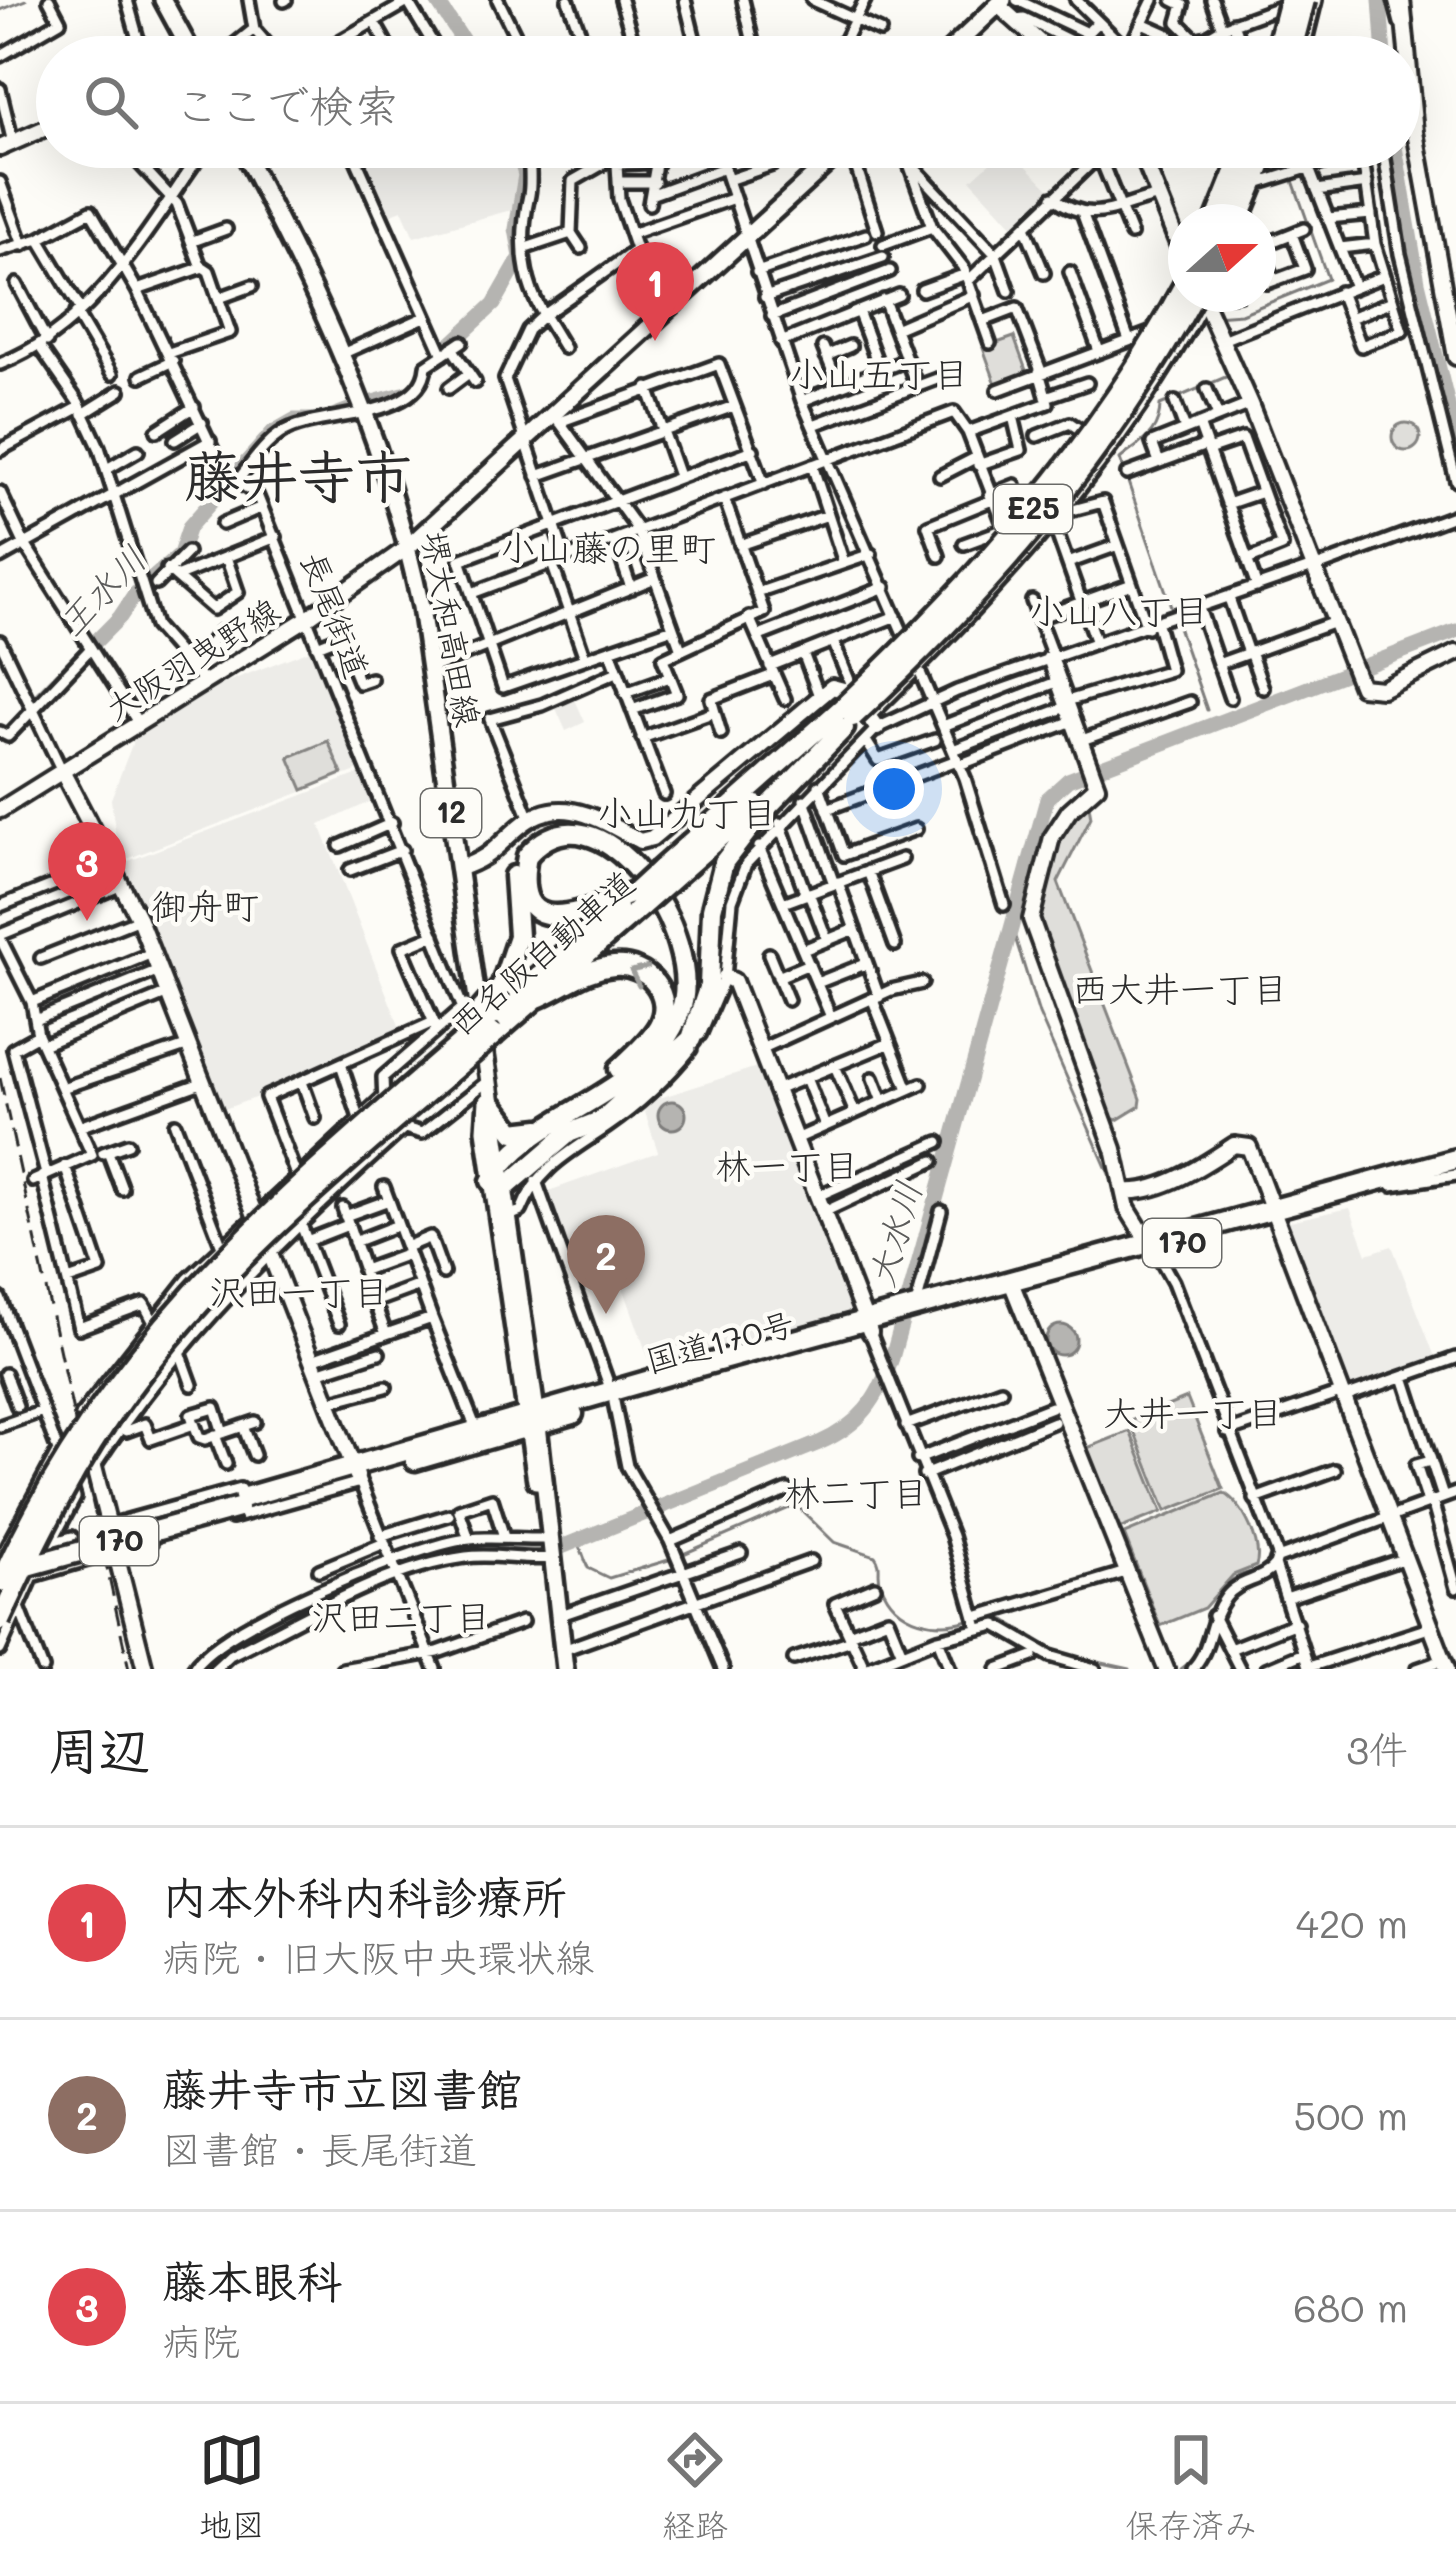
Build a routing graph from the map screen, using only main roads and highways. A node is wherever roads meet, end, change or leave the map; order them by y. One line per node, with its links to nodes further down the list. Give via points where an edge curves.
1 (163, 0): 5 (main road)
2 (1311, 0): 8 (highway, bridge)
3 (998, 2): 6 (main road)
4 (1283, 2): 7 (highway, bridge)
5 (180, 36)
6 (964, 36)
7 (1275, 36)
8 (1298, 36)
9 (252, 168): 17 (main road, 堺大和高田線 / 12, via 368,410)
10 (824, 168): 17 (main road)
11 (1233, 168): 13 (highway)
12 (1253, 168): 14 (highway)
13 (1218, 204)
14 (1239, 204)
15 (1168, 312): 18 (highway, 西名阪自動車道 / E25, bridge, via 1118,398 1037,505)
16 (1199, 312): 18 (highway, 西名阪自動車道 / E25, bridge, via 1045,520 932,644)
17 (408, 547): 21 (main road, 堺大和高田線 / 12)
18 (856, 711): 19 (highway, 西名阪自動車道 / E25, bridge); 26 (highway, via 724,862 712,909 709,986 691,1039)
19 (638, 899): 20 (highway, 西名阪自動車道 / E25); 21 (highway, 西名阪自動車道 / E25); 25 (highway, via 580,916 550,915 524,887 527,856 566,832 614,848 649,888 687,960 679,1016 652,1055 592,1105)
20 (536, 999): 21 (highway, 西名阪自動車道 / E25); 25 (highway, one-way to 20, via 643,1045 663,1014 662,998 645,973 616,965)
21 (481, 1015): 22 (main road, 堺大和高田線 / 12); 23 (highway, 西名阪自動車道 / E25, bridge); 33 (highway, 西名阪自動車道 / E25, bridge, via 155,1356 55,1505)
22 (489, 1080): 24 (main road, 堺大和高田線 / 12); 29 (main road, 堺大和高田線 / 12, via 484,1130)
23 (387, 1101): 26 (highway, bridge, via 501,987 518,936 520,851 560,825 610,836 655,884 682,929 694,984 676,1040); 32 (highway, 西名阪自動車道 / E25, bridge, via 225,1254 146,1342 66,1454)
24 (494, 1106): 25 (highway, via 514,1132); 27 (main road, 堺大和高田線 / 12)
25 (549, 1125): 27 (highway)
26 (585, 1128): 29 (highway)
27 (502, 1163): 29 (highway)
28 (1456, 1163): 30 (highway, 国道170号 / 170)
29 (498, 1185): 30 (main road, 堺大和高田線 / 12); 30 (main road, 堺大和高田線 / 12, via 509,1216)
30 (531, 1420): 31 (highway, 国道170号 / 170); 31 (highway, 国道170号 / 170); 34 (main road, 堺大和高田線 / 12)
31 (356, 1471): 32 (highway, 国道170号 / 170, bridge)
32 (0, 1570)
33 (0, 1621)
34 (565, 1669)

